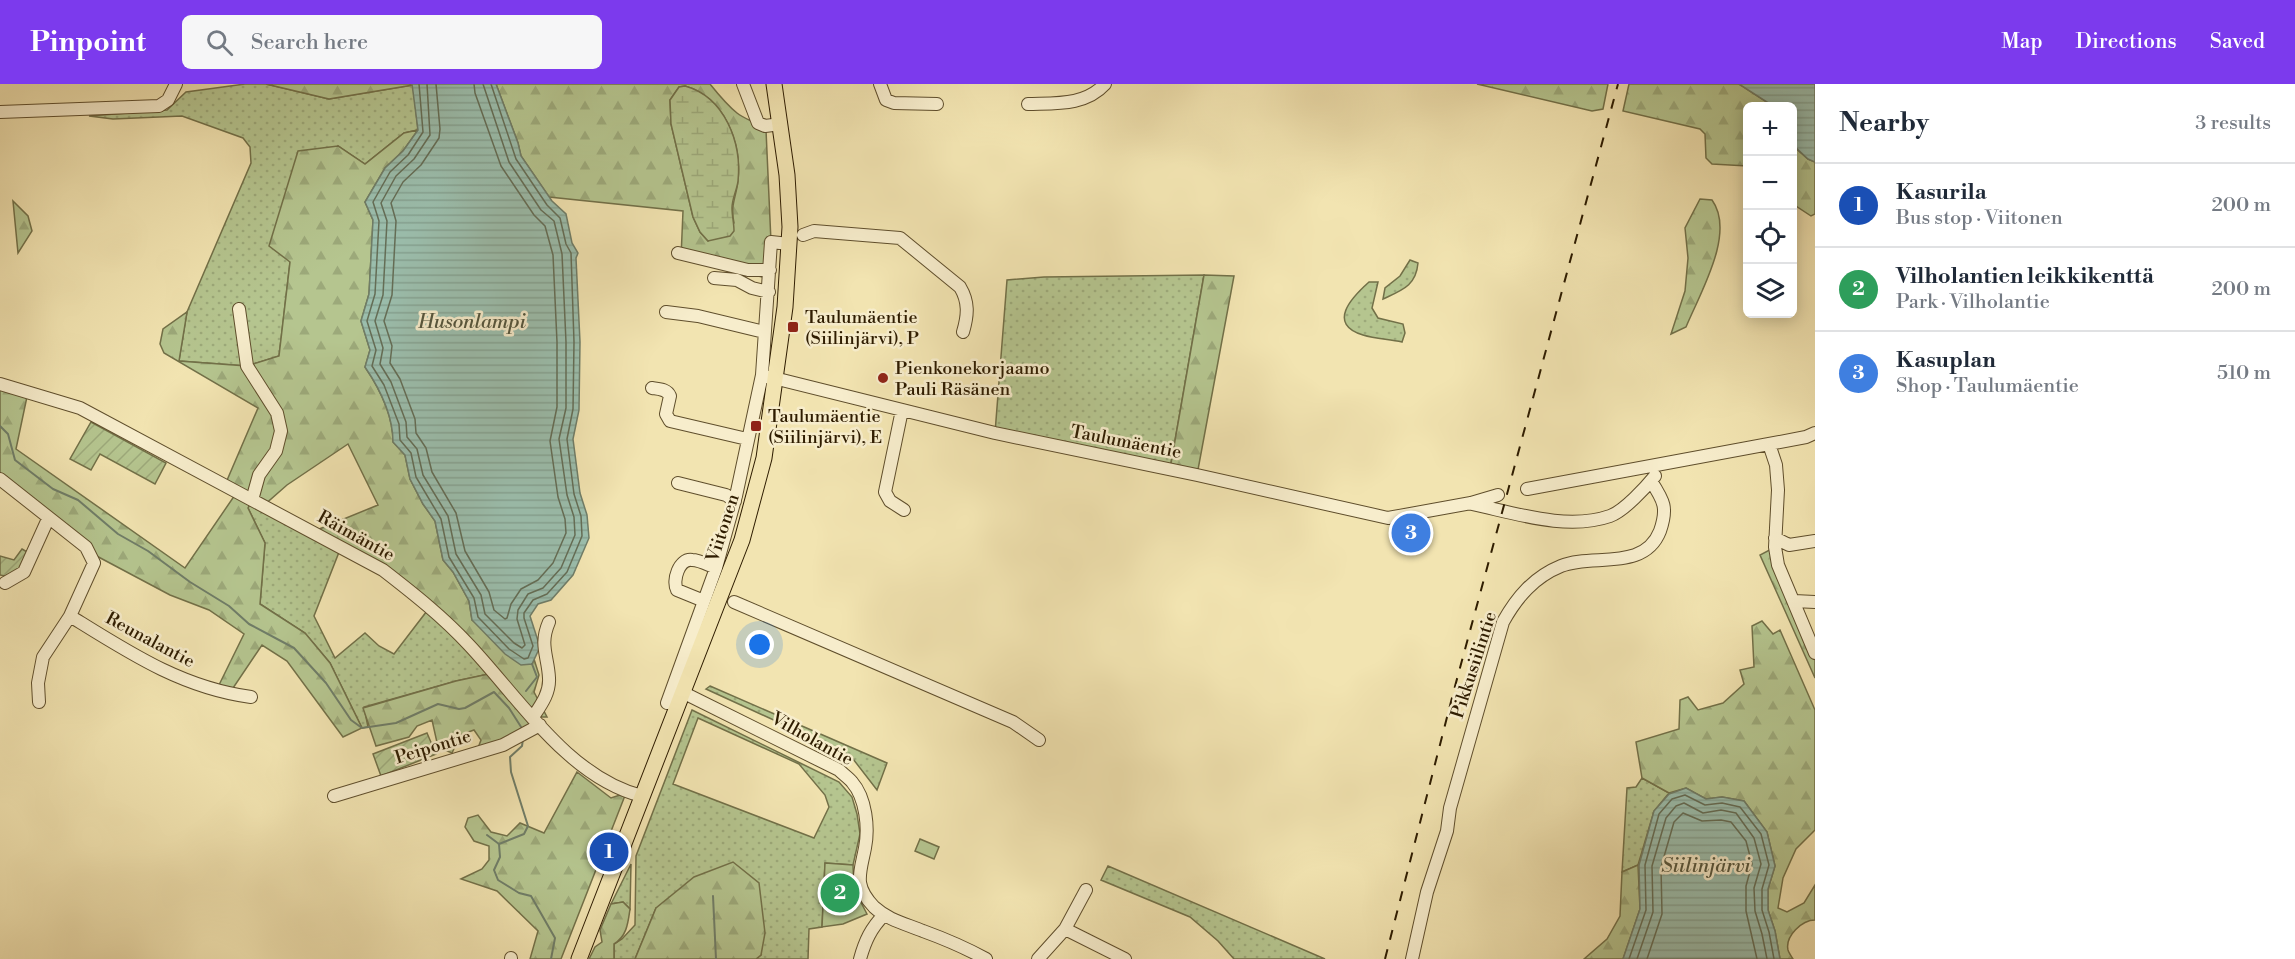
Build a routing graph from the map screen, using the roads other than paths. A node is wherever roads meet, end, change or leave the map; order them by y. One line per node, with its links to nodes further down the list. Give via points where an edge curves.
1 (176, 84): 8 (street, via 168,100 159,106)
2 (743, 84): 9 (street, via 758,123)
3 (774, 84): 9 (main road, Viitonen)
4 (880, 84): 6 (street, via 886,100 894,103)
5 (1105, 84): 7 (street, via 1082,99)
6 (937, 104)
7 (1028, 104)
8 (0, 112)
9 (781, 124): 11 (main road, Viitonen)
10 (803, 235): 19 (street, via 814,231 905,240 960,287 968,314)
11 (789, 244): 13 (street, via 771,242); 20 (main road, Viitonen, via 785,307)
12 (678, 253): 13 (street, via 748,270)
13 (770, 270): 15 (street)
14 (714, 278): 15 (street, via 737,280)
15 (769, 292): 18 (street)
16 (239, 309): 33 (street, via 247,366 277,413 281,431 276,451 259,475)
17 (666, 312): 18 (street)
18 (764, 332): 20 (street)
19 (963, 332)
20 (769, 377): 23 (street, Taulumäentie); 25 (street); 49 (main road, Viitonen, via 764,458 742,540)
21 (0, 384): 33 (street, Räimäntie, via 80,408)
22 (652, 388): 25 (street, via 669,393 666,414 670,421)
23 (902, 410): 35 (street, Taulumäentie, via 995,434 1388,518); 36 (street, via 885,492 890,501)
24 (1815, 433): 26 (street)
25 (747, 439): 34 (street)
26 (1769, 444): 27 (street); 38 (street, via 1778,490)
27 (1665, 463): 29 (street, Taulumäentie); 31 (street)
28 (0, 479): 37 (street)
29 (1651, 481): 35 (street, Taulumäentie, via 1612,515 1582,521 1538,518); 65 (street, Pikkusiilintie, via 1663,501 1666,516 1656,542 1631,556 1564,564 1544,574 1514,602 1503,622)
30 (678, 483): 34 (street, via 726,495)
31 (1527, 489)
32 (1498, 495): 35 (street, Taulumäentie)
33 (252, 500): 53 (street, Räimäntie, via 383,570 426,603)
34 (735, 501): 40 (street)
35 (1471, 503)
36 (904, 510)
37 (48, 519): 41 (street, via 24,572); 46 (street, via 86,547 94,563)
38 (1775, 538): 39 (street, via 1789,545); 43 (street, via 1779,565)
39 (1815, 541)
40 (716, 568): 42 (street); 42 (street, via 690,559 680,567 675,580 677,590)
41 (5, 583)
42 (704, 601): 52 (street)
43 (1794, 601): 45 (street); 48 (street)
44 (734, 602): 54 (street, via 1013,722)
45 (1815, 602)
46 (70, 616): 50 (street, Reunalantie, via 185,681); 51 (street, via 43,657)
47 (549, 622): 53 (street, via 543,653 549,679)
48 (1815, 653)
49 (684, 693): 56 (main road, Viitonen); 58 (street, Vilholantie, via 838,770 854,783 867,823 859,883 862,893)
50 (251, 697)
51 (39, 702)
52 (667, 703)
53 (537, 721): 55 (street, Peipontie, via 503,745); 56 (street, Räimäntie, via 582,767 602,781)
54 (1039, 740)
55 (334, 796)
56 (642, 796): 60 (main road, Viitonen)
57 (1086, 890): 59 (street)
58 (884, 915): 61 (street, via 869,934); 62 (street, Vilholantie)
59 (1065, 929): 63 (street); 64 (street)
60 (579, 959)
61 (860, 959)
62 (986, 959)
63 (1038, 959)
64 (1125, 959)
65 (1412, 959)

